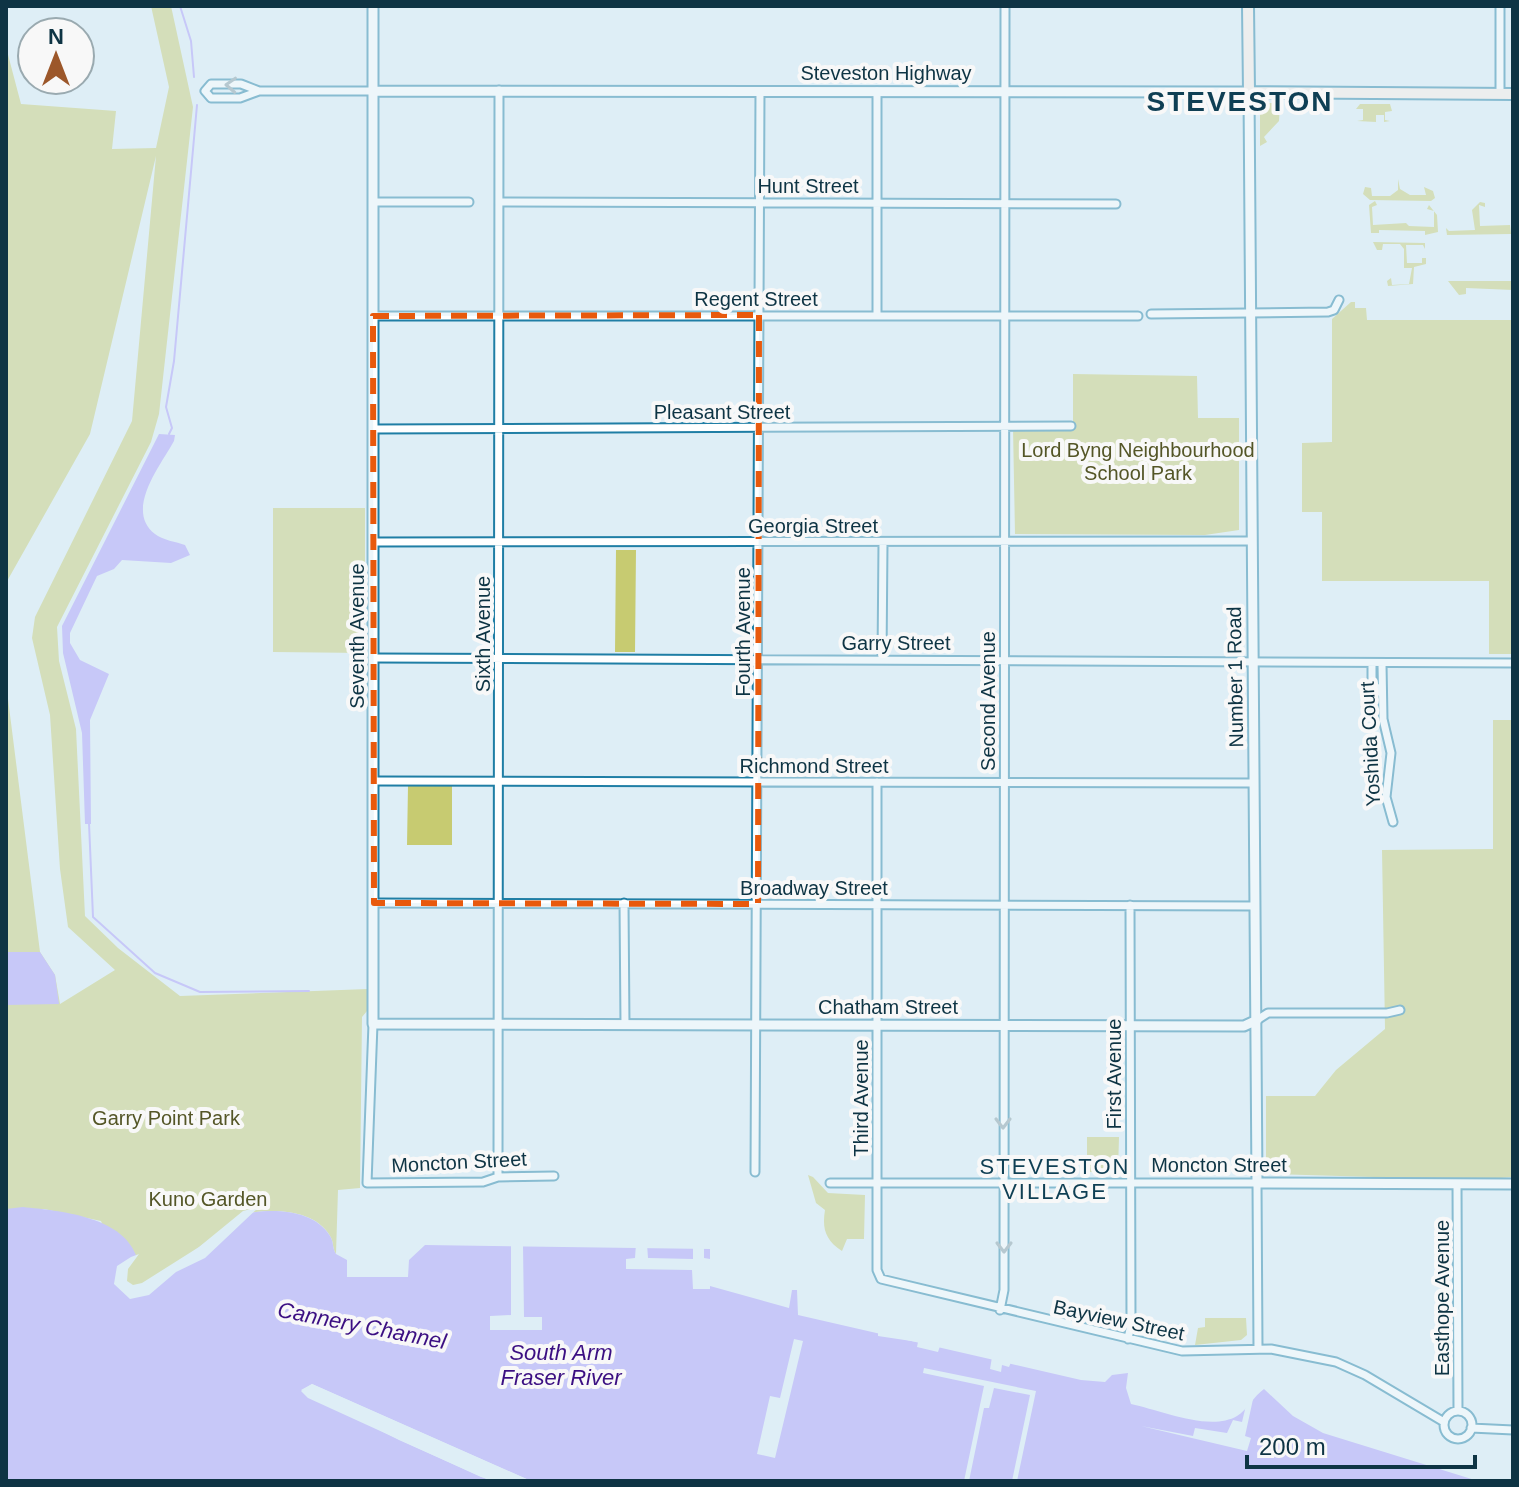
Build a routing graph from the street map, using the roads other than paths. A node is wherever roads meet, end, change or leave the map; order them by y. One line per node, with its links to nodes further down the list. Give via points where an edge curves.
1 (373, 6): 7 (street, Seventh Avenue)
2 (1005, 6): 10 (street, Second Avenue)
3 (1248, 6): 11 (main road, Number 1 Road)
4 (1500, 6): 12 (street)
5 (499, 90): 7 (street, Steveston Highway); 8 (street, Steveston Highway); 17 (street, Sixth Avenue)
6 (259, 91): 6 (street, Steveston Highway, one-way to 6, via 241,84 211,84 205,91 211,98 240,98); 7 (street, Steveston Highway)
7 (374, 91): 15 (street, Seventh Avenue)
8 (760, 91): 9 (street, Steveston Highway); 14 (street, Fourth Avenue)
9 (877, 91): 10 (street, Steveston Highway); 18 (street)
10 (1006, 91): 11 (street, Steveston Highway); 19 (street, Second Avenue)
11 (1249, 92): 12 (main road, Steveston Highway); 22 (street, Number 1 Road)
12 (1500, 94): 13 (main road, Steveston Highway)
13 (1513, 94)
14 (758, 201): 17 (street, Hunt Street); 18 (street, Hunt Street); 26 (street, Fourth Avenue)
15 (373, 202): 16 (street); 27 (street, Seventh Avenue)
16 (469, 202)
17 (500, 202): 23 (street, Sixth Avenue)
18 (877, 202): 19 (street, Hunt Street); 28 (street)
19 (1005, 202): 20 (street, Hunt Street); 24 (street, Second Avenue)
20 (1116, 204)
21 (1339, 300): 22 (street, via 1328,312)
22 (1250, 313): 25 (street); 36 (street, Number 1 Road)
23 (499, 314): 26 (street, Regent Street); 27 (street, Regent Street); 32 (street, Sixth Avenue)
24 (1005, 314): 28 (street, Regent Street); 29 (street, Regent Street); 31 (street, Second Avenue)
25 (1151, 314)
26 (759, 315): 28 (street, Regent Street); 33 (street, Fourth Avenue)
27 (373, 316): 34 (street, Seventh Avenue)
28 (877, 316)
29 (1138, 316)
30 (1071, 426): 31 (street, Pleasant Street)
31 (1006, 427): 33 (street, Pleasant Street); 40 (street, Second Avenue)
32 (499, 428): 33 (street, Pleasant Street); 34 (street, Pleasant Street); 35 (street, Sixth Avenue)
33 (758, 428): 38 (street, Fourth Avenue)
34 (373, 429): 37 (street, Seventh Avenue)
35 (499, 541): 37 (street, Georgia Street); 38 (street, Georgia Street); 44 (street, Sixth Avenue)
36 (1252, 541): 40 (street, Georgia Street); 46 (street, Number 1 Road)
37 (375, 542): 41 (street, Seventh Avenue)
38 (759, 542): 39 (street, Georgia Street); 45 (street, Fourth Avenue)
39 (883, 543): 40 (street, Georgia Street); 42 (street)
40 (1005, 543): 43 (street, Second Avenue)
41 (375, 658): 44 (street, Garry Street); 51 (street, Seventh Avenue)
42 (882, 659): 43 (street, Garry Street); 45 (street, Garry Street)
43 (1005, 659): 46 (street, Garry Street); 55 (street, Second Avenue)
44 (498, 660): 45 (street, Garry Street); 52 (street, Sixth Avenue)
45 (759, 660): 53 (street, Fourth Avenue)
46 (1253, 663): 48 (street, Garry Street); 56 (street, Number 1 Road)
47 (1513, 663): 49 (street, Garry Street)
48 (1372, 664): 49 (street, Garry Street); 50 (street, via 1372,682)
49 (1382, 664): 50 (street, Yoshida Court)
50 (1382, 694): 57 (street, Yoshida Court, via 1391,753 1386,797)
51 (375, 781): 52 (street, Richmond Street); 58 (street, Seventh Avenue)
52 (498, 781): 53 (street, Richmond Street); 61 (street, Sixth Avenue)
53 (758, 782): 54 (street, Richmond Street); 62 (street, Fourth Avenue)
54 (877, 782): 55 (street, Richmond Street); 60 (street, Third Avenue)
55 (1004, 783): 56 (street, Richmond Street); 63 (street, Second Avenue)
56 (1254, 783): 65 (street, Number 1 Road)
57 (1393, 822)
58 (374, 903): 61 (street, Broadway Street); 68 (street, Seventh Avenue)
59 (624, 903): 61 (street, Broadway Street); 62 (street, Broadway Street); 70 (street)
60 (877, 903): 62 (street, Broadway Street); 63 (street, Broadway Street); 72 (street, Third Avenue)
61 (499, 904): 69 (street, Sixth Avenue)
62 (758, 904): 71 (street, Fourth Avenue)
63 (1004, 904): 64 (street, Broadway Street); 73 (street, Second Avenue)
64 (1130, 905): 65 (street, Broadway Street); 74 (street, First Avenue)
65 (1255, 906): 67 (street, Number 1 Road)
66 (1400, 1010): 67 (street, Chatham Street, via 1268,1013)
67 (1257, 1020): 74 (street, Chatham Street, via 1244,1026); 82 (street, Number 1 Road)
68 (373, 1024): 69 (street, Chatham Street); 78 (street, Seventh Avenue)
69 (498, 1025): 70 (street, Chatham Street); 77 (street, Sixth Avenue)
70 (625, 1025): 71 (street, Chatham Street)
71 (755, 1025): 72 (street, Chatham Street); 75 (street, Fourth Avenue)
72 (878, 1025): 73 (street, Chatham Street); 80 (street, Third Avenue)
73 (1004, 1025): 74 (street, Chatham Street); 81 (street, Second Avenue, one-way to 81)
74 (1130, 1025): 83 (street, First Avenue)
75 (755, 1172)
76 (554, 1176): 77 (street, Moncton Street)
77 (498, 1177): 78 (street, Moncton Street, via 483,1182)
78 (367, 1181)
79 (830, 1183): 80 (street, Moncton Street)
80 (877, 1183): 81 (street, Moncton Street); 86 (street, Third Avenue)
81 (1003, 1183): 83 (street, Moncton Street); 87 (street, Second Avenue, one-way to 87)
82 (1257, 1183): 83 (street, Moncton Street); 84 (street, Moncton Street); 89 (street, Number 1 Road)
83 (1131, 1184): 88 (street, First Avenue)
84 (1457, 1184): 85 (street, Moncton Street); 90 (street, Easthope Avenue)
85 (1513, 1184)
86 (877, 1270): 87 (street, Bayview Street, via 887,1283)
87 (1000, 1310): 88 (street, Bayview Street)
88 (1128, 1339): 89 (street, Bayview Street, via 1192,1352)
89 (1258, 1348): 91 (street, Bayview Street, via 1336,1362)
90 (1458, 1411): 91 (street); 92 (street, via 1469,1416)
91 (1444, 1422): 92 (street, via 1455,1438)
92 (1471, 1428): 93 (street)
93 (1513, 1430)

